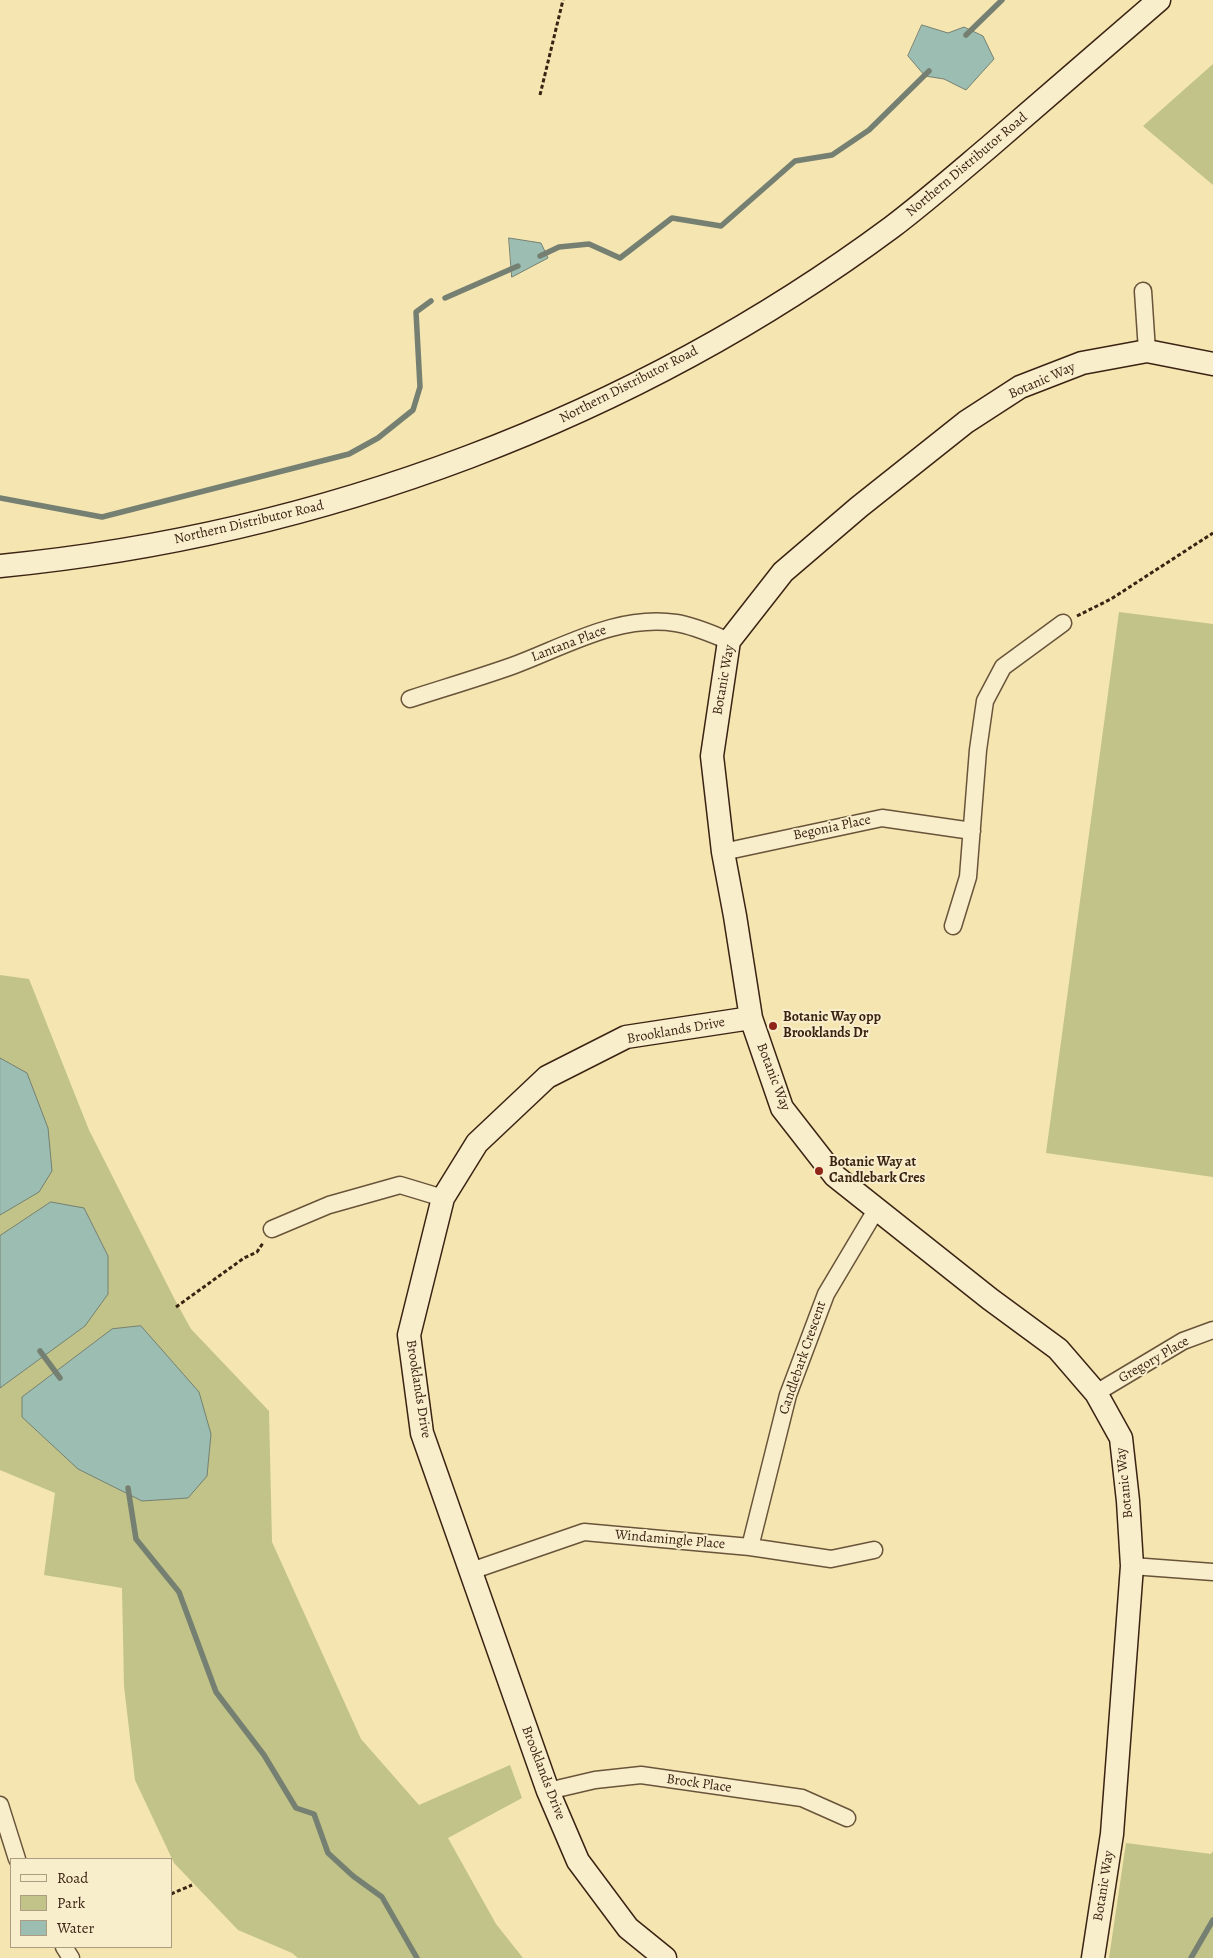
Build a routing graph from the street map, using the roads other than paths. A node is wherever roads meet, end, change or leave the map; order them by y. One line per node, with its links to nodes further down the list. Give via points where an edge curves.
1 (1159, 0): 5 (street, Northern Distributor Road, via 942,188 891,228 783,301 682,360 598,402 476,454 328,504 157,545)
2 (1143, 291): 3 (street)
3 (1147, 351): 4 (street, Botanic Way); 7 (street, Botanic Way, via 1082,363 1020,387 966,422 783,572)
4 (1213, 364)
5 (0, 566)
6 (1063, 624): 9 (street, via 1003,667 985,702)
7 (730, 641): 8 (street, Lantana Place, via 699,628 674,623 638,623 606,629 511,666); 10 (street, Botanic Way, via 712,756)
8 (410, 699)
9 (972, 831): 10 (street, Begonia Place, via 882,818); 11 (street, via 968,877)
10 (723, 852): 12 (street, Botanic Way)
11 (953, 926)
12 (751, 1018): 13 (street, Brooklands Drive, via 626,1037 547,1077 477,1143); 14 (street, Botanic Way, via 782,1108 835,1176)
13 (443, 1198): 15 (street, via 400,1185 329,1205); 21 (street, Brooklands Drive, via 409,1335 422,1433)
14 (876, 1210): 17 (street, Botanic Way, via 1058,1349); 18 (street, Candlebark Crescent, via 826,1294 788,1395)
15 (272, 1229)
16 (1213, 1330): 17 (street, Gregory Place, via 1183,1342)
17 (1096, 1393): 20 (street, Botanic Way, via 1121,1438)
18 (750, 1547): 19 (street, Windamingle Place, via 831,1559); 21 (street, Windamingle Place, via 584,1532)
19 (874, 1550)
20 (1132, 1566): 22 (street); 28 (street, Botanic Way, via 1112,1834)
21 (471, 1571): 23 (street, Brooklands Drive)
22 (1213, 1572)
23 (548, 1791): 25 (street, Brock Place, via 595,1780 641,1775 802,1798); 27 (street, Brooklands Drive, via 578,1861 628,1928)
24 (0, 1804): 26 (street)
25 (847, 1818)
26 (18, 1858)
27 (666, 1958)
28 (1093, 1958)

